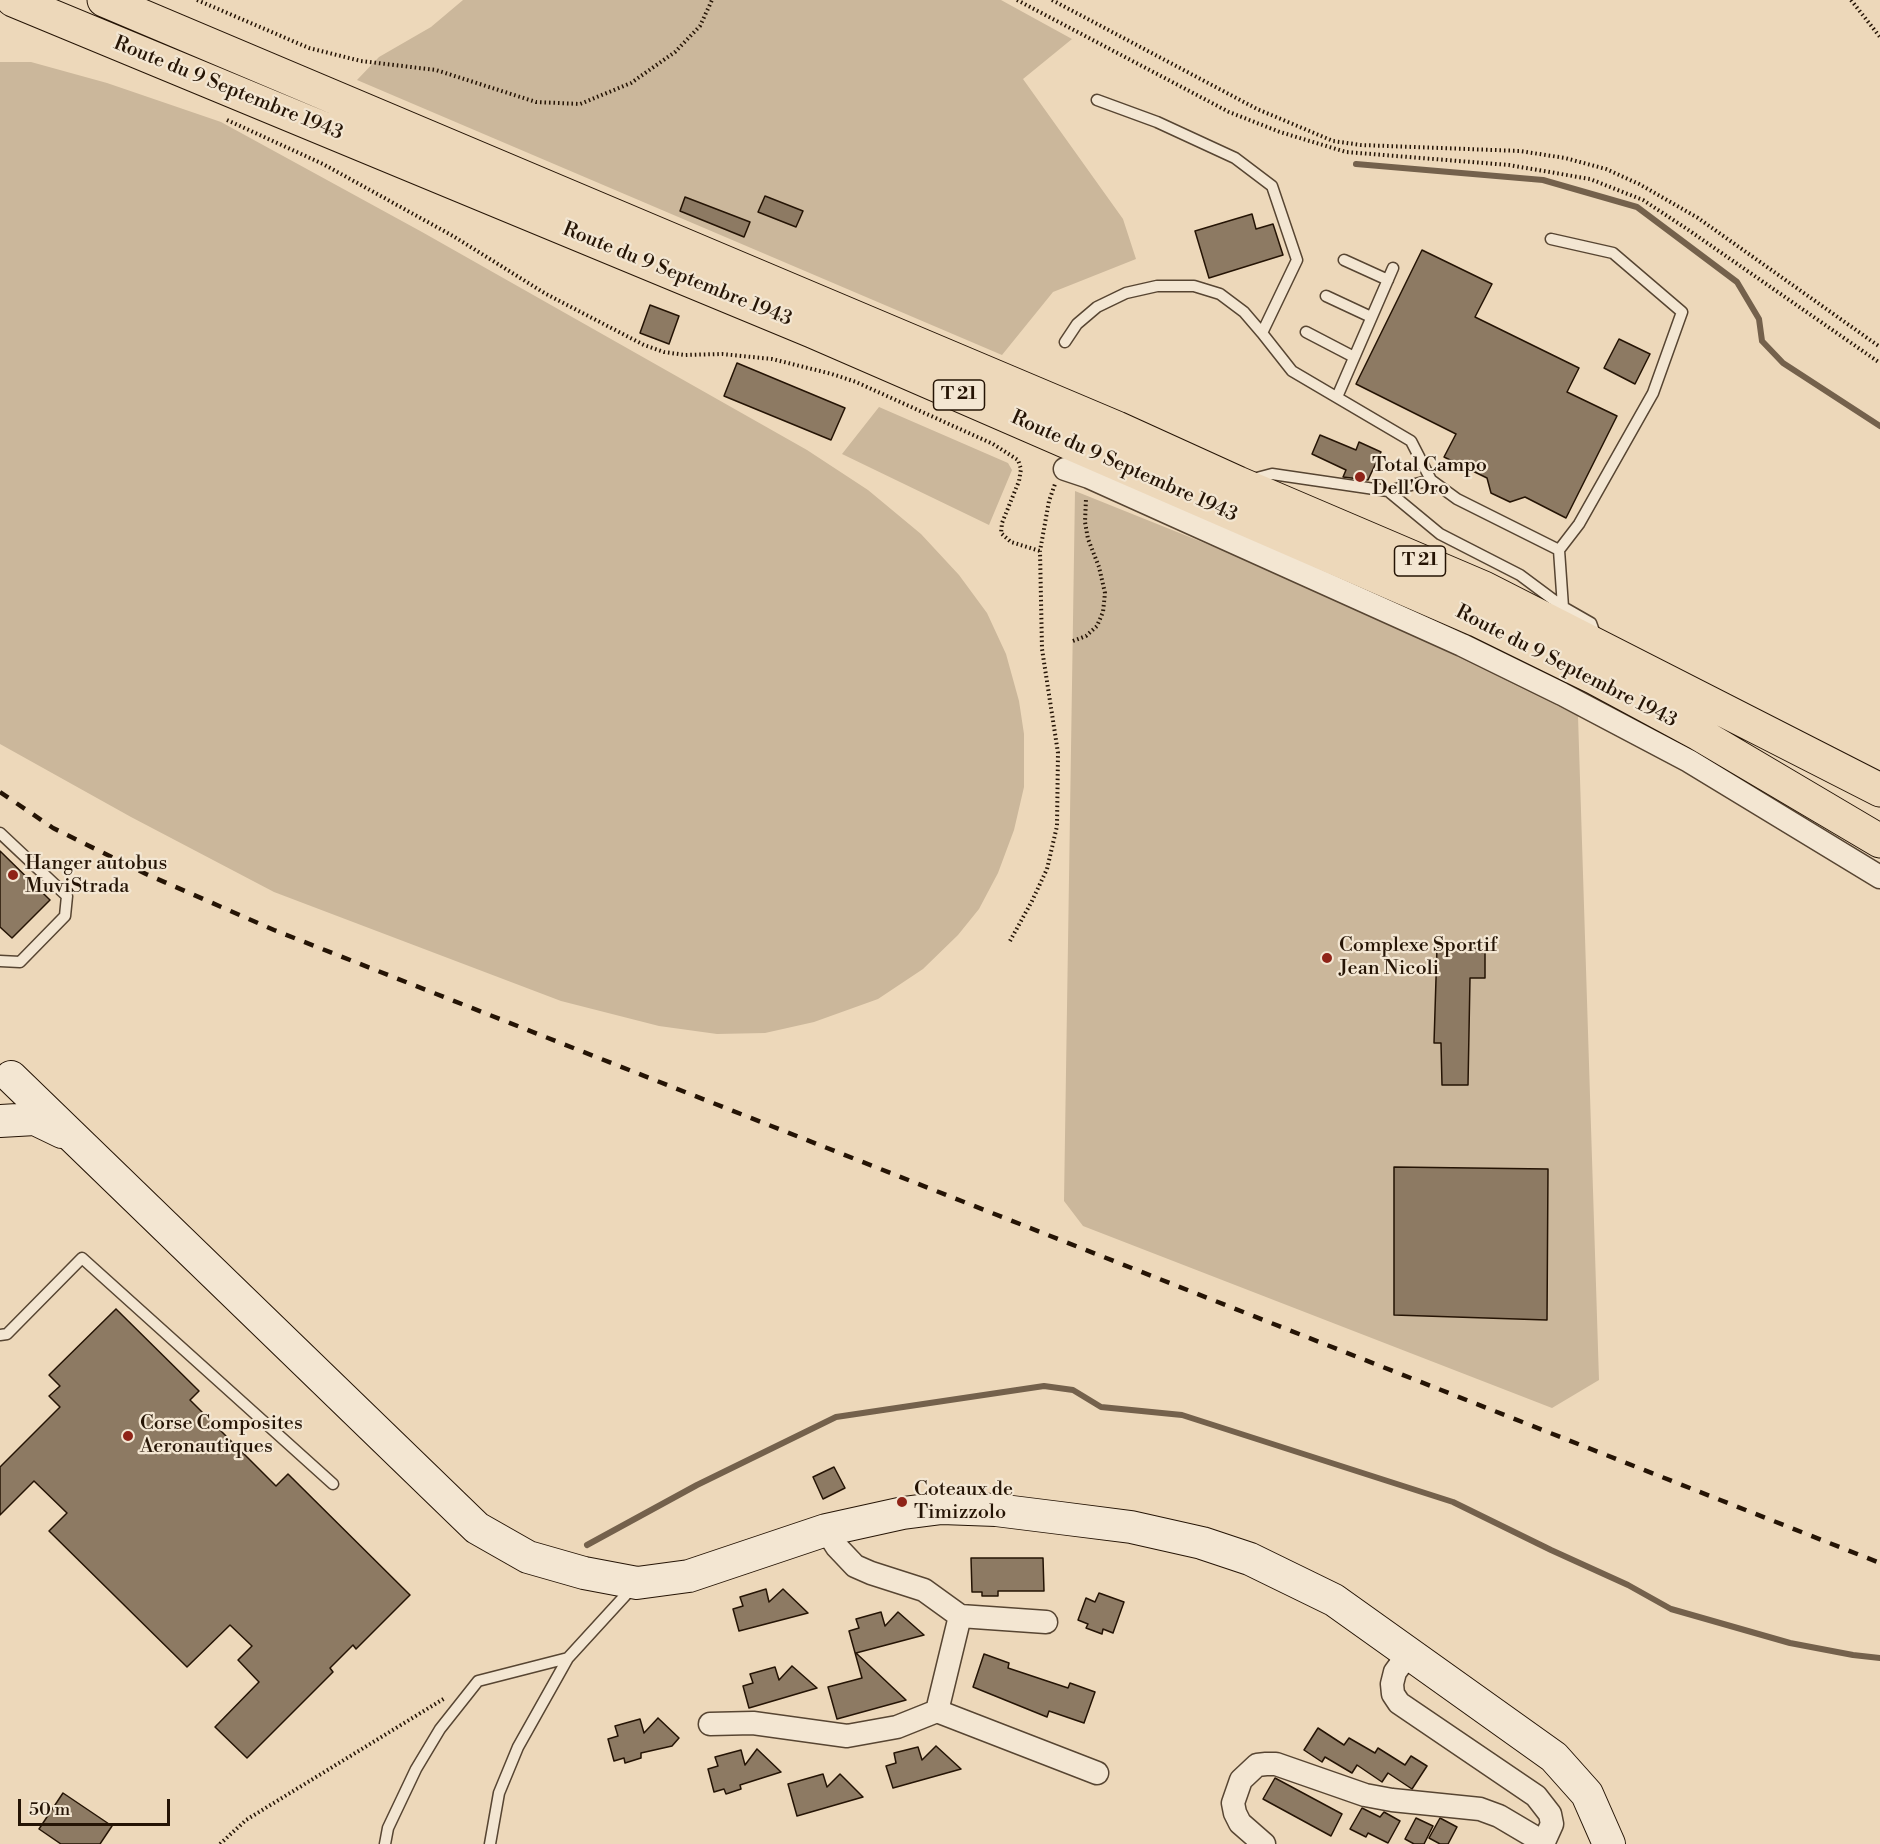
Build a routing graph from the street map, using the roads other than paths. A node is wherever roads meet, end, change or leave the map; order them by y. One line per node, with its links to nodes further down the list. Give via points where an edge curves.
1 (13, 0): 24 (main road, Route du 9 Septembre 1943 / T 21, via 801,326 1477,620 1689,728)
2 (105, 0): 17 (main road, Route du 9 Septembre 1943 / T 21, via 1106,423)
3 (1097, 100): 11 (lane, via 1235,158 1272,186 1297,260)
4 (1551, 239): 19 (lane, via 1613,253 1682,312 1653,393 1579,524)
5 (1344, 260): 7 (lane)
6 (1393, 268): 7 (lane)
7 (1388, 280): 9 (lane)
8 (1326, 296): 9 (lane)
9 (1371, 317): 13 (lane)
10 (1306, 332): 13 (lane)
11 (1262, 333): 12 (lane, via 1245,312 1220,294 1194,286 1157,286 1126,293 1097,307 1077,324); 14 (lane, via 1292,371)
12 (1065, 342)
13 (1354, 357): 14 (lane)
14 (1337, 397): 16 (lane, via 1411,441)
15 (1065, 469): 25 (street, via 1462,645 1562,694 1689,761)
16 (1431, 480): 18 (lane); 19 (lane, via 1457,499)
17 (1238, 483): 18 (lane, via 1272,474); 21 (main road, Route du 9 Septembre 1943 / T 21, via 1484,588)
18 (1388, 491): 20 (lane, via 1440,534 1520,575)
19 (1559, 550): 20 (lane)
20 (1563, 607): 21 (lane, via 1592,623)
21 (1599, 646): 22 (main road, Route du 9 Septembre 1943 / T 21)
22 (1880, 790)
23 (0, 833): 26 (lane, via 67,896 65,916 20,962)
24 (1880, 841)
25 (1880, 878)
26 (0, 961)
27 (5, 1070): 28 (main road, via 13,1091 10,1106); 29 (main road)
28 (0, 1119): 29 (main road, via 35,1119)
29 (71, 1136): 33 (main road, via 477,1527 528,1557)
30 (0, 1335): 31 (lane, via 7,1334 82,1258)
31 (333, 1484)
32 (826, 1530): 33 (main road, via 689,1576); 34 (street, via 855,1566 924,1590); 36 (main road, via 942,1508 996,1510 1131,1527 1250,1559 1334,1600)
33 (637, 1583): 37 (lane)
34 (960, 1616): 35 (street); 38 (street)
35 (1046, 1622)
36 (1409, 1653): 41 (street, via 1392,1683 1399,1703 1536,1796 1550,1814 1552,1824); 45 (main road, via 1554,1757 1587,1794)
37 (568, 1658): 42 (lane, via 478,1680 440,1729 416,1769 388,1828); 43 (lane, via 518,1748 500,1793)
38 (937, 1711): 39 (street, via 897,1727 847,1736 753,1723); 40 (street)
39 (710, 1724)
40 (1097, 1773)
41 (1543, 1843): 44 (street, via 1480,1809 1365,1795 1266,1764 1257,1765 1240,1780 1233,1803 1240,1823)
42 (385, 1844)
43 (490, 1844)
44 (1264, 1844)
45 (1609, 1844)

